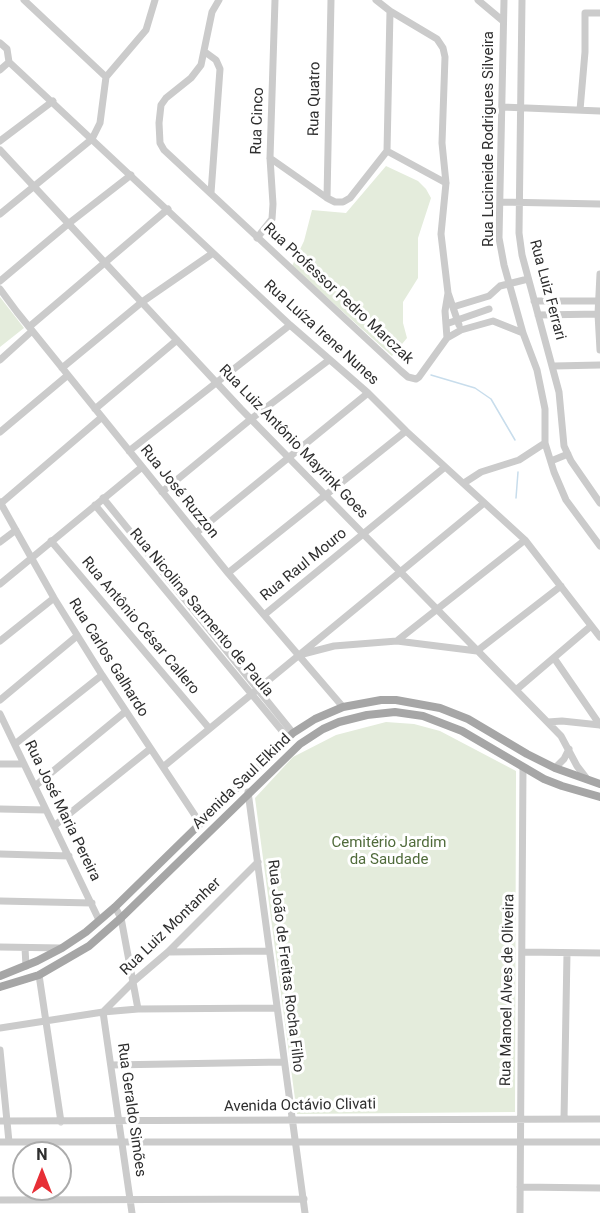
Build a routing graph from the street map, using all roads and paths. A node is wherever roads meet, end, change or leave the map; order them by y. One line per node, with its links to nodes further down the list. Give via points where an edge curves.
1 (24, 0): 17 (street)
2 (155, 0): 17 (street, via 146,30)
3 (219, 0): 14 (street, Rua Professor Pedro Marczak, via 212,12)
4 (275, 0): 27 (street, Rua Cinco)
5 (331, 0): 32 (street, Rua Quatro)
6 (376, 0): 10 (street)
7 (478, 0): 12 (street)
8 (504, 0): 12 (street, Rua Lucineide Rodrigues Silveira)
9 (522, 0): 20 (street, Rua Luiz Ferrari)
10 (390, 11): 26 (street); 29 (street, via 437,39 445,57 442,144)
11 (600, 13): 21 (street, via 585,13)
12 (503, 21): 19 (street, Rua Lucineide Rodrigues Silveira)
13 (0, 43): 15 (street, via 7,49)
14 (205, 52): 31 (street, via 220,69); 31 (street, Rua Professor Pedro Marczak, via 191,78 161,105 159,133 164,150)
15 (9, 62): 16 (street); 18 (street, Rua Luíza Irene Nunes)
16 (0, 70)
17 (106, 77): 23 (street, via 100,123)
18 (53, 101): 23 (street, Rua Luíza Irene Nunes); 24 (street)
19 (502, 107): 20 (street); 33 (street, Rua Lucineide Rodrigues Silveira)
20 (520, 107): 21 (street); 34 (street, Rua Luiz Ferrari)
21 (580, 110): 22 (street)
22 (600, 111)
23 (92, 139): 28 (street, Rua Luíza Irene Nunes); 30 (street)
24 (0, 141)
25 (0, 150): 30 (street, Rua Luiz Antônio Mayrink Goes)
26 (387, 151): 29 (street); 32 (street, via 350,198 343,202)
27 (270, 158): 32 (street); 39 (street, Rua Cinco, via 272,219)
28 (131, 175): 36 (street, Rua Luíza Irene Nunes); 38 (street)
29 (446, 183): 47 (street, via 441,234)
30 (33, 187): 37 (street); 38 (street, Rua Luiz Antônio Mayrink Goes)
31 (211, 193): 39 (street, Rua Professor Pedro Marczak)
32 (327, 198)
33 (500, 202): 34 (street); 45 (street, Rua Lucineide Rodrigues Silveira, via 500,238)
34 (519, 203): 35 (street); 43 (street, Rua Luiz Ferrari, via 519,233)
35 (600, 204)
36 (168, 209): 40 (street, Rua Luíza Irene Nunes); 41 (street)
37 (0, 213)
38 (68, 224): 41 (street, Rua Luiz Antônio Mayrink Goes); 44 (street)
39 (257, 238): 63 (street, Rua Professor Pedro Marczak, via 408,377 419,377)
40 (213, 253): 51 (street); 59 (street, Rua Luíza Irene Nunes)
41 (105, 263): 51 (street, Rua Luiz Antônio Mayrink Goes); 60 (street)
42 (600, 274): 50 (street)
43 (528, 279): 45 (street); 49 (street, Rua Luiz Ferrari)
44 (0, 282)
45 (509, 284): 48 (street); 62 (street, Rua Lucineide Rodrigues Silveira)
46 (0, 289): 60 (street, Rua José Ruzzon)
47 (448, 293): 52 (street); 58 (street)
48 (489, 296): 52 (street); 53 (street)
49 (534, 301): 50 (street); 55 (street, Rua Luiz Ferrari)
50 (599, 301): 54 (street)
51 (142, 302): 64 (street, Rua Luiz Antônio Mayrink Goes); 70 (street)
52 (453, 307): 56 (street)
53 (489, 309): 56 (street); 57 (street)
54 (599, 314): 55 (street); 65 (street)
55 (538, 315): 69 (street, Rua Luiz Ferrari)
56 (458, 321): 58 (street); 61 (street)
57 (493, 321): 61 (street); 62 (street)
58 (446, 324): 63 (street)
59 (290, 325): 67 (street, Rua Luíza Irene Nunes); 72 (street)
60 (30, 329): 66 (street); 70 (street, Rua José Ruzzon)
61 (461, 330): 63 (street)
62 (523, 333): 75 (street, Rua Lucineide Rodrigues Silveira)
63 (447, 338)
64 (177, 340): 72 (street, Rua Luiz Antônio Mayrink Goes); 76 (street)
65 (600, 350)
66 (0, 360)
67 (329, 360): 73 (street, Rua Luíza Irene Nunes); 78 (street)
68 (600, 365): 69 (street)
69 (554, 366): 74 (street, Rua Luiz Ferrari)
70 (62, 368): 71 (street, Rua José Ruzzon)
71 (68, 375): 76 (street, Rua José Ruzzon); 80 (street)
72 (216, 382): 78 (street, Rua Luiz Antônio Mayrink Goes); 82 (street)
73 (368, 393): 79 (street, Rua Luíza Irene Nunes); 84 (street)
74 (560, 398): 75 (street); 83 (street, Rua Luiz Ferrari)
75 (544, 400): 81 (street, Rua Lucineide Rodrigues Silveira)
76 (95, 409): 77 (street, Rua José Ruzzon)
77 (102, 417): 82 (street, Rua José Ruzzon); 92 (street)
78 (251, 419): 84 (street, Rua Luiz Antônio Mayrink Goes); 89 (street)
79 (406, 431): 87 (street, Rua Luíza Irene Nunes); 90 (street)
80 (0, 432)
81 (545, 443): 85 (street, Rua Lucineide Rodrigues Silveira); 88 (street, via 519,460 481,472)
82 (129, 451): 86 (street, Rua José Ruzzon)
83 (568, 454): 85 (street); 94 (street, Rua Luiz Ferrari)
84 (289, 458): 90 (street, Rua Luiz Antônio Mayrink Goes); 97 (street)
85 (551, 460): 102 (street, Rua Lucineide Rodrigues Silveira, via 558,486)
86 (142, 467): 89 (street, Rua José Ruzzon); 91 (street)
87 (444, 467): 88 (street, Rua Luíza Irene Nunes); 98 (street, Rua Raul Mouro)
88 (464, 483): 93 (street, Rua Luíza Irene Nunes)
89 (162, 492): 97 (street, Rua José Ruzzon)
90 (326, 496): 98 (street, Rua Luiz Antônio Mayrink Goes); 105 (street)
91 (103, 498): 95 (street); 123 (street, Rua Nicolina Sarmento de Paula)
92 (0, 503): 96 (street, Rua Carlos Galhardo)
93 (484, 503): 99 (street, Rua Luíza Irene Nunes); 104 (street)
94 (600, 503)
95 (94, 505): 100 (street); 123 (street, Rua Nicolina Sarmento de Paula)
96 (16, 530): 101 (street); 103 (street, Rua Carlos Galhardo)
97 (196, 533): 105 (street, Rua José Ruzzon)
98 (363, 535): 104 (street, Rua Luiz Antônio Mayrink Goes); 110 (street, Rua Raul Mouro)
99 (525, 540): 107 (street, Rua Luíza Irene Nunes); 109 (street)
100 (51, 541): 103 (street); 130 (street, Rua Antônio César Callero)
101 (0, 543)
102 (600, 546)
103 (31, 557): 106 (street); 108 (street, Rua Carlos Galhardo)
104 (399, 572): 109 (street, Rua Luiz Antônio Mayrink Goes); 112 (street)
105 (228, 573): 110 (street, Rua José Ruzzon)
106 (0, 584)
107 (561, 586): 111 (street, Rua Luíza Irene Nunes); 118 (street)
108 (54, 598): 113 (street, Rua Carlos Galhardo); 116 (street)
109 (437, 610): 115 (street); 118 (street, Rua Luiz Antônio Mayrink Goes)
110 (264, 615): 119 (street, Rua José Ruzzon)
111 (591, 626): 114 (street, Rua Luíza Irene Nunes); 120 (street)
112 (327, 632): 117 (street); 119 (street)
113 (77, 636): 121 (street, Rua Carlos Galhardo); 124 (street)
114 (600, 637)
115 (397, 640): 117 (street); 118 (street)
116 (0, 641)
117 (334, 645): 119 (street)
118 (477, 651): 122 (street, Rua Luiz Antônio Mayrink Goes)
119 (299, 654): 123 (street); 125 (street, Rua José Ruzzon)
120 (554, 658): 122 (street); 129 (street)
121 (102, 675): 126 (street, Rua Carlos Galhardo); 133 (street)
122 (516, 690): 128 (street, Rua Luiz Antônio Mayrink Goes)
123 (253, 692): 130 (street); 132 (street, Rua Nicolina Sarmento de Paula)
124 (0, 700)
125 (343, 707): 131 (main road, via 342,717); 132 (main road, Avenida Saul Elkind); 141 (main road, Avenida Saul Elkind, via 396,700 440,708 468,719)
126 (125, 712): 134 (street, Rua Carlos Galhardo); 144 (street)
127 (1, 717): 133 (street, Rua José Maria Pereira)
128 (548, 722): 129 (street); 135 (street, Rua Luiz Antônio Mayrink Goes)
129 (600, 725)
130 (208, 728): 138 (street)
131 (323, 729): 140 (main road, Avenida Saul Elkind, via 368,715 395,712 423,716 462,731); 145 (main road, Avenida Saul Elkind, via 300,744)
132 (290, 736): 139 (main road, Avenida Saul Elkind)
133 (15, 744): 137 (street, Rua José Maria Pereira)
134 (150, 749): 138 (street, Rua Carlos Galhardo); 150 (street)
135 (568, 749): 141 (street); 142 (street, Rua Luiz Antônio Mayrink Goes)
136 (0, 764): 137 (street)
137 (24, 764): 144 (street, Rua José Maria Pereira)
138 (163, 767): 149 (street, Rua Carlos Galhardo)
139 (260, 767): 145 (main road, via 248,784); 149 (main road, Avenida Saul Elkind)
140 (523, 768): 141 (main road, via 530,761); 146 (main road, Avenida Saul Elkind, via 562,786); 164 (street, Rua Manoel Alves de Oliveira)
141 (555, 768): 142 (main road, Avenida Saul Elkind)
142 (587, 780): 143 (main road, Avenida Saul Elkind)
143 (600, 784)
144 (35, 786): 148 (street, Rua José Maria Pereira)
145 (248, 792): 153 (street, Rua João de Freitas Rocha Filho); 157 (main road, Avenida Saul Elkind)
146 (600, 797)
147 (0, 809): 148 (street)
148 (46, 810): 150 (street, Rua José Maria Pereira)
149 (200, 823): 156 (main road, Avenida Saul Elkind)
150 (54, 826): 152 (street, Rua José Maria Pereira)
151 (0, 854): 152 (street)
152 (69, 856): 155 (street, Rua José Maria Pereira)
153 (258, 862): 162 (street, Rua João de Freitas Rocha Filho); 163 (street, Rua Luiz Montanher)
154 (0, 901): 155 (street)
155 (92, 903): 158 (street, Rua José Maria Pereira)
156 (115, 907): 157 (street); 158 (main road, Avenida Saul Elkind)
157 (121, 918): 169 (main road, Avenida Saul Elkind, via 89,946); 170 (street)
158 (99, 920): 161 (main road, Avenida Saul Elkind)
159 (0, 946): 160 (street)
160 (25, 948): 161 (street); 167 (street)
161 (62, 948): 167 (main road, Avenida Saul Elkind)
162 (268, 951): 163 (street); 172 (street, Rua João de Freitas Rocha Filho)
163 (168, 952): 170 (street, Rua Luiz Montanher)
164 (522, 952): 165 (street); 180 (street, Rua Manoel Alves de Oliveira)
165 (567, 953): 166 (street); 182 (street)
166 (600, 953)
167 (26, 966): 168 (main road, Avenida Saul Elkind)
168 (0, 975)
169 (39, 975): 171 (main road, Avenida Saul Elkind); 175 (street)
170 (134, 981): 173 (street); 174 (street, Rua Luiz Montanher)
171 (0, 987)
172 (277, 1008): 173 (street); 178 (street, Rua João de Freitas Rocha Filho)
173 (138, 1009): 174 (street)
174 (103, 1012): 175 (street); 179 (street, Rua Geraldo Simões)
175 (46, 1020): 176 (street); 185 (street)
176 (0, 1028)
177 (0, 1050): 184 (street)
178 (283, 1062): 179 (street); 181 (street, Rua João de Freitas Rocha Filho)
179 (111, 1065): 186 (street, Rua Geraldo Simões)
180 (520, 1118): 181 (street, Avenida Octávio Clivati); 182 (street, Avenida Octávio Clivati); 190 (street, Rua Manoel Alves de Oliveira)
181 (293, 1119): 186 (street, Avenida Octávio Clivati); 189 (street, Rua João de Freitas Rocha Filho)
182 (564, 1119): 183 (street, Avenida Octávio Clivati)
183 (600, 1119)
184 (4, 1121): 185 (street, Avenida Octávio Clivati); 188 (street)
185 (61, 1122): 186 (street, Avenida Octávio Clivati)
186 (119, 1122): 192 (street, Rua Geraldo Simões)
187 (0, 1142): 188 (street)
188 (9, 1142): 192 (street)
189 (296, 1142): 190 (street); 192 (street); 196 (street, Rua João de Freitas Rocha Filho)
190 (520, 1142): 191 (street); 193 (street, Rua Manoel Alves de Oliveira)
191 (600, 1142)
192 (122, 1143): 195 (street, Rua Geraldo Simões)
193 (520, 1187): 194 (street); 200 (street, Rua Manoel Alves de Oliveira)
194 (600, 1188)
195 (130, 1198): 196 (street); 197 (street); 198 (street, Rua Geraldo Simões)
196 (304, 1199): 199 (street, Rua João de Freitas Rocha Filho)
197 (0, 1200)
198 (132, 1213)
199 (305, 1213)
200 (520, 1213)

